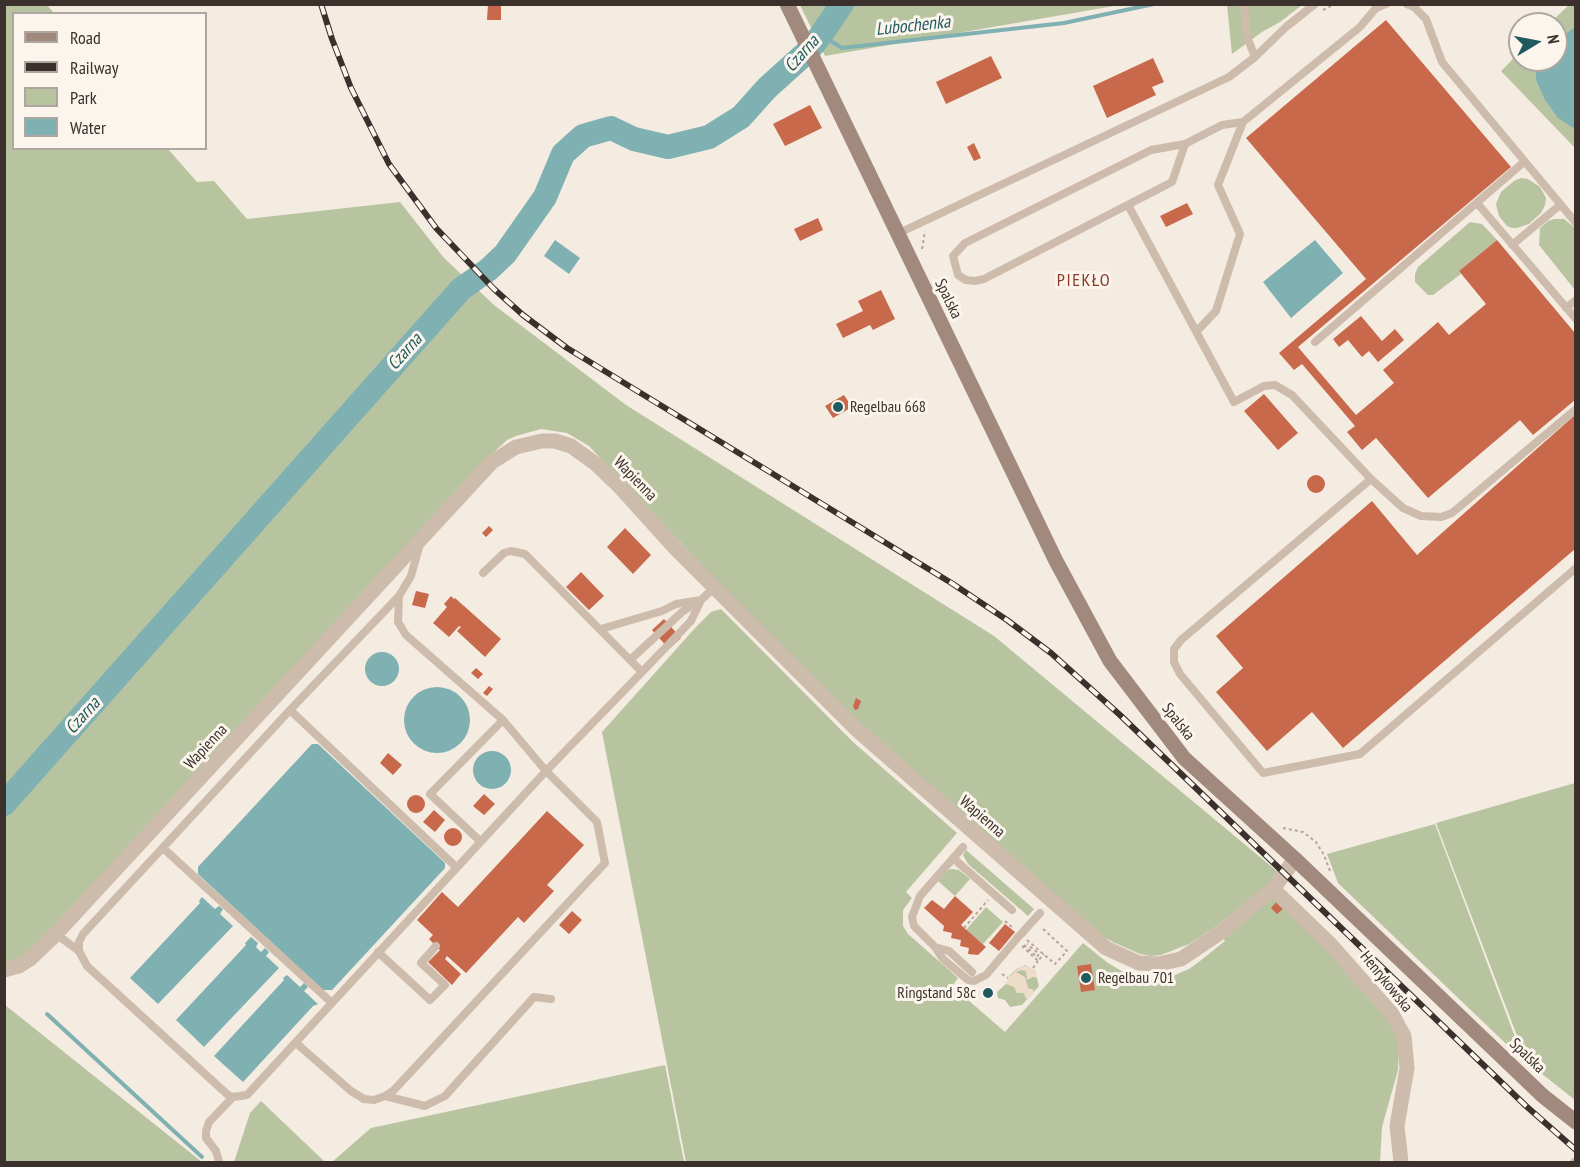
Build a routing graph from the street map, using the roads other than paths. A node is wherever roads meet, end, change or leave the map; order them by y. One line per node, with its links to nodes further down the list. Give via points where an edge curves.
1 (787, 4): 14 (street, Spalska)
2 (1244, 4): 6 (lane, via 1247,37)
3 (1315, 4): 6 (lane)
4 (1386, 4): 7 (lane, via 1376,8 1360,27)
5 (1407, 4): 9 (lane, via 1426,19 1442,62)
6 (1256, 57): 14 (lane, via 1201,92)
7 (1243, 122): 8 (lane, via 1222,125); 19 (lane, via 1218,185 1240,234 1216,311)
8 (1185, 144): 11 (lane, via 1172,182); 11 (lane, via 1151,150 965,243 953,256 955,267 966,280 984,279)
9 (1524, 162): 10 (lane); 12 (lane)
10 (1477, 203): 15 (lane); 20 (lane)
11 (1128, 205): 19 (lane)
12 (1560, 205): 13 (lane); 15 (lane)
13 (1575, 223)
14 (897, 234): 39 (street, Spalska, via 1056,561 1110,661 1184,758)
15 (1512, 245): 17 (lane)
16 (1575, 300): 17 (lane)
17 (1566, 308): 18 (lane)
18 (1575, 319)
19 (1197, 331): 22 (lane, via 1234,402 1264,386 1275,385 1292,395)
20 (1315, 342)
21 (1575, 409): 22 (lane, via 1452,513 1441,517 1421,516 1403,508)
22 (1371, 480): 24 (lane, via 1174,649 1174,662 1180,674 1263,773 1360,754)
23 (422, 537): 26 (street, Wapienna, via 492,462 528,443 555,441 571,446 596,464); 27 (lane, via 411,576); 44 (street, Wapienna)
24 (1575, 568)
25 (483, 573): 29 (lane, via 504,553 525,554)
26 (714, 588): 28 (lane); 41 (street, Wapienna, via 863,735 1106,948 1122,957 1139,963 1181,958)
27 (399, 596): 32 (lane); 33 (lane, via 398,622 406,635)
28 (701, 600): 29 (lane, via 676,604); 30 (lane, via 682,612); 31 (lane, via 691,621)
29 (601, 629): 30 (lane)
30 (630, 660): 31 (lane)
31 (642, 672): 34 (lane)
32 (290, 710): 37 (lane); 40 (lane)
33 (503, 720): 34 (lane); 35 (lane, via 430,794)
34 (546, 771): 35 (lane); 54 (lane, via 597,822 604,863)
35 (480, 842): 40 (lane)
36 (963, 847): 38 (lane)
37 (163, 848): 47 (lane, via 83,934); 52 (lane)
38 (953, 858): 42 (lane); 46 (lane, via 920,896 912,917 914,927)
39 (1295, 859): 41 (street); 56 (street, Spalska)
40 (456, 867): 48 (lane)
41 (1274, 889): 58 (street, Henrykowska, via 1331,945 1392,1014 1404,1036 1407,1068 1397,1126)
42 (1012, 910)
43 (1040, 914): 46 (lane, via 980,980 968,980)
44 (56, 934): 47 (lane); 49 (street, Wapienna, via 30,959)
45 (436, 946): 48 (lane, via 421,963 445,985 430,1000)
46 (935, 946): 50 (lane, via 949,951)
47 (79, 951): 55 (lane, via 87,966)
48 (378, 952): 52 (lane)
49 (4, 970)
50 (972, 972)
51 (551, 999): 54 (lane, via 534,997 445,1096 425,1106)
52 (332, 1003): 53 (lane)
53 (296, 1043): 54 (lane, via 364,1099); 55 (lane, via 247,1095)
54 (385, 1096)
55 (233, 1097): 57 (lane, via 209,1122 206,1131)
56 (1575, 1122)
57 (219, 1162)
58 (1401, 1162)

